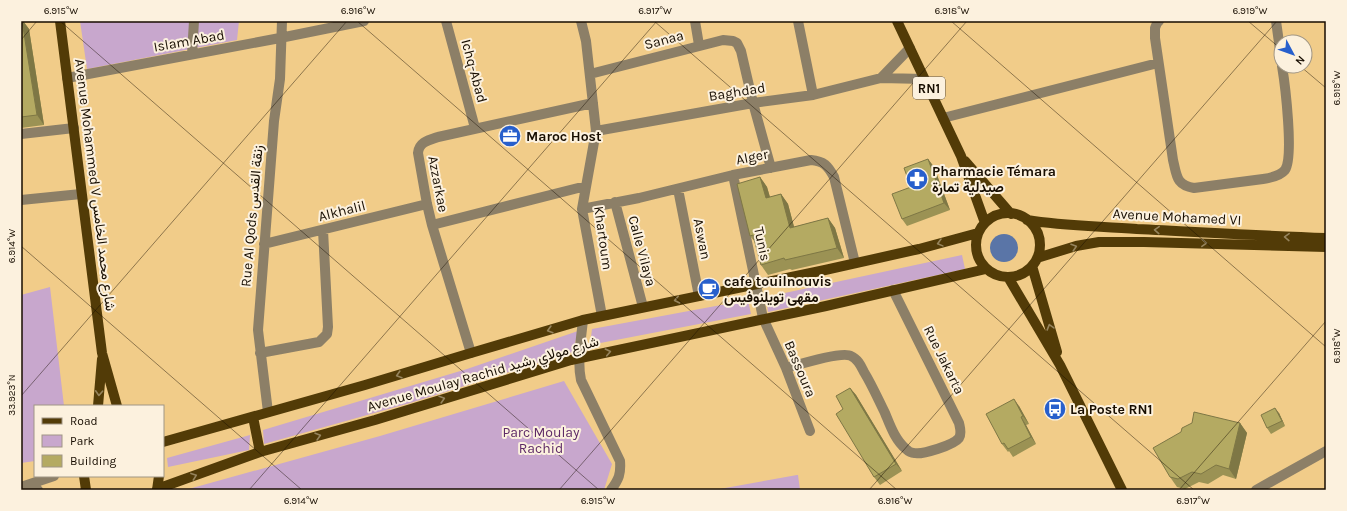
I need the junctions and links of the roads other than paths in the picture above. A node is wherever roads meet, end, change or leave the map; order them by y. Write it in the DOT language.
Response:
graph roads {
  1 [pos="60,21"];
  2 [pos="194,21"];
  3 [pos="282,21"];
  4 [pos="364,21"];
  5 [pos="446,21"];
  6 [pos="581,21"];
  7 [pos="695,21"];
  8 [pos="798,21"];
  9 [pos="896,21"];
  10 [pos="1159,21"];
  11 [pos="1276,21"];
  12 [pos="1278,34"];
  13 [pos="280,38"];
  14 [pos="699,45"];
  15 [pos="910,48"];
  16 [pos="192,54"];
  17 [pos="1158,63"];
  18 [pos="590,74"];
  19 [pos="1283,74"];
  20 [pos="67,78"];
  21 [pos="881,78"];
  22 [pos="924,79"];
  23 [pos="813,95"];
  24 [pos="593,103"];
  25 [pos="753,103"];
  26 [pos="943,118"];
  27 [pos="74,128"];
  28 [pos="475,128"];
  29 [pos="596,131"];
  30 [pos="21,134"];
  31 [pos="961,156"];
  32 [pos="771,168"];
  33 [pos="733,175"];
  34 [pos="586,186"];
  35 [pos="678,188"];
  36 [pos="81,194"];
  37 [pos="21,200"];
  38 [pos="614,202"];
  39 [pos="427,204"];
  40 [pos="582,209"];
  41 [pos="1011,214"];
  42 [pos="1027,220"];
  43 [pos="986,223"];
  44 [pos="432,225"];
  45 [pos="323,230"];
  46 [pos="978,233"];
  47 [pos="1326,238"];
  48 [pos="264,244"];
  49 [pos="1326,247"];
  50 [pos="1035,262"];
  51 [pos="854,263"];
  52 [pos="986,269"];
  53 [pos="1008,277"];
  54 [pos="756,283"];
  55 [pos="893,290"];
  56 [pos="699,296"];
  57 [pos="643,308"];
  58 [pos="602,316"];
  59 [pos="763,318"];
  60 [pos="583,320"];
  61 [pos="102,353"];
  62 [pos="260,353"];
  63 [pos="471,353"];
  64 [pos="579,358"];
  65 [pos="1060,365"];
  66 [pos="786,368"];
  67 [pos="98,405"];
  68 [pos="117,405"];
  69 [pos="268,412"];
  70 [pos="253,417"];
  71 [pos="810,431"];
  72 [pos="164,442"];
  73 [pos="1326,451"];
  74 [pos="260,452"];
  75 [pos="51,477"];
  76 [pos="84,477"];
  77 [pos="159,477"];
  78 [pos="22,487"];
  79 [pos="38,490"];
  80 [pos="86,490"];
  81 [pos="157,490"];
  82 [pos="611,490"];
  83 [pos="1122,490"];
  84 [pos="1256,490"];
  1 -- 20 [label="main road, Avenue Mohammed V شارع محمد الخامس"];
  2 -- 16 [label="street"];
  3 -- 13 [label="street, Rue Al Qods زنقة القدس"];
  4 -- 13 [label="street, Islam Abad"];
  5 -- 28 [label="street, Ichq-Abad"];
  6 -- 18 [label="street, Khartoum"];
  7 -- 14 [label="street"];
  8 -- 23 [label="street"];
  9 -- 15 [label="main road, RN1"];
  10 -- 17 [label="street"];
  11 -- 12 [label="street"];
  13 -- 16 [label="street, Islam Abad"];
  13 -- 48 [label="street, Rue Al Qods زنقة القدس"];
  14 -- 18 [label="street, Sanaa"];
  14 -- 25 [label="street, Sanaa"];
  15 -- 21 [label="street"];
  15 -- 22 [label="main road, RN1"];
  16 -- 20 [label="street, Islam Abad"];
  17 -- 19 [label="street"];
  17 -- 26 [label="street"];
  18 -- 24 [label="street, Khartoum"];
  20 -- 27 [label="main road, Avenue Mohammed V شارع محمد الخامس"];
  21 -- 22 [label="street, Baghdad"];
  21 -- 23 [label="street, Baghdad"];
  22 -- 26 [label="main road, RN1"];
  23 -- 25 [label="street, Baghdad"];
  24 -- 28 [label="street, Azzarkae"];
  24 -- 29 [label="street, Khartoum"];
  25 -- 29 [label="street, Baghdad"];
  25 -- 32 [label="street, Sanaa"];
  26 -- 31 [label="main road, RN1"];
  27 -- 30 [label="street"];
  27 -- 36 [label="main road, Avenue Mohammed V شارع محمد الخامس"];
  28 -- 39 [label="street, Azzarkae"];
  29 -- 34 [label="street, Khartoum"];
  31 -- 41 [label="main road, RN1"];
  31 -- 43 [label="main road, RN1"];
  32 -- 33 [label="street, Alger"];
  32 -- 51 [label="street, Alger"];
  33 -- 35 [label="street, Alger"];
  33 -- 54 [label="street, Tunis"];
  34 -- 40 [label="street, Khartoum"];
  34 -- 44 [label="street"];
  35 -- 38 [label="street, Alger"];
  35 -- 56 [label="street, Aswan"];
  36 -- 37 [label="street"];
  36 -- 61 [label="main road, Avenue Mohammed V شارع محمد الخامس"];
  38 -- 40 [label="street, Alger"];
  38 -- 57 [label="street, Calle Vilaya"];
  39 -- 44 [label="street, Azzarkae"];
  39 -- 45 [label="street, Alkhalil"];
  40 -- 58 [label="street, Khartoum"];
  41 -- 42 [label="main road, RN1"];
  41 -- 43 [label="main road"];
  47 -- 42 [label="main road, Avenue Mohamed VI, one-way"];
  42 -- 50 [label="main road"];
  43 -- 46 [label="main road"];
  44 -- 63 [label="street, Azzarkae"];
  45 -- 48 [label="street, Alkhalil"];
  45 -- 62 [label="street"];
  46 -- 51 [label="main road, Avenue Moulay Rachid شارع مولاي رشيد, one-way"];
  46 -- 52 [label="main road"];
  48 -- 62 [label="street, Rue Al Qods زنقة القدس"];
  50 -- 49 [label="main road, Avenue Mohamed VI, one-way"];
  50 -- 53 [label="main road"];
  65 -- 50 [label="main road, one-way"];
  51 -- 54 [label="main road, Avenue Moulay Rachid شارع مولاي رشيد"];
  52 -- 53 [label="main road"];
  52 -- 55 [label="main road, Avenue Moulay Rachid شارع مولاي رشيد"];
  53 -- 65 [label="main road"];
  54 -- 56 [label="main road, Avenue Moulay Rachid شارع مولاي رشيد"];
  54 -- 59 [label="street, Tunis"];
  55 -- 59 [label="main road, Avenue Moulay Rachid شارع مولاي رشيد"];
  55 -- 66 [label="street, Rue Jakarta"];
  56 -- 57 [label="main road, Avenue Moulay Rachid شارع مولاي رشيد, one-way"];
  57 -- 58 [label="main road, Avenue Moulay Rachid شارع مولاي رشيد"];
  58 -- 60 [label="main road, Avenue Moulay Rachid شارع مولاي رشيد"];
  64 -- 59 [label="main road, Avenue Moulay Rachid شارع مولاي رشيد, one-way"];
  59 -- 66 [label="street, Bassoura"];
  60 -- 63 [label="main road, Avenue Moulay Rachid شارع مولاي رشيد, one-way"];
  60 -- 64 [label="street"];
  61 -- 67 [label="main road, one-way"];
  61 -- 68 [label="main road"];
  62 -- 69 [label="street, Rue Al Qods زنقة القدس"];
  63 -- 69 [label="main road, Avenue Moulay Rachid شارع مولاي رشيد, one-way"];
  74 -- 64 [label="main road, Avenue Moulay Rachid شارع مولاي رشيد, one-way"];
  64 -- 82 [label="street"];
  65 -- 83 [label="main road"];
  66 -- 71 [label="street, Bassoura"];
  69 -- 70 [label="main road, Avenue Moulay Rachid شارع مولاي رشيد"];
  70 -- 72 [label="main road, Avenue Moulay Rachid شارع مولاي رشيد"];
  70 -- 74 [label="main road"];
  73 -- 84 [label="street"];
  81 -- 74 [label="main road, Avenue Moulay Rachid شارع مولاي رشيد, one-way"];
  75 -- 78 [label="street"];
  76 -- 80 [label="main road"];
  77 -- 81 [label="main road"];
  78 -- 79 [label="street"];
}
